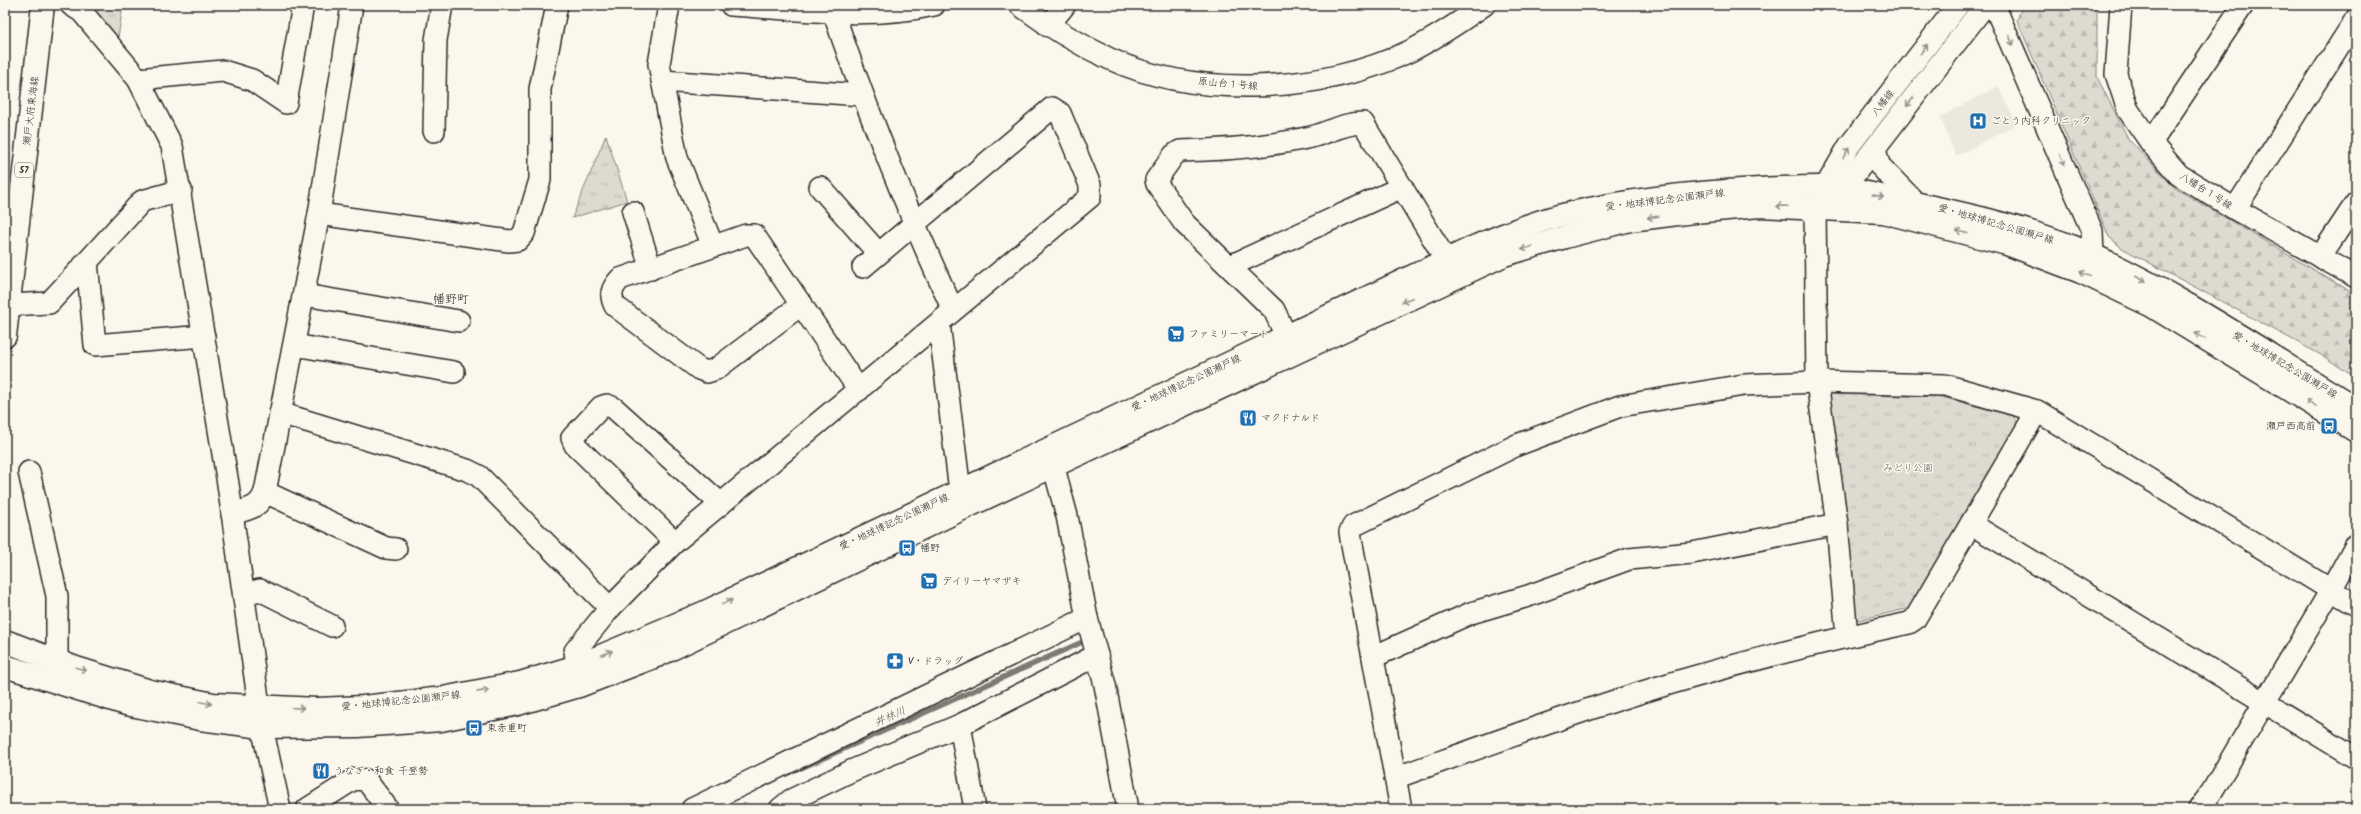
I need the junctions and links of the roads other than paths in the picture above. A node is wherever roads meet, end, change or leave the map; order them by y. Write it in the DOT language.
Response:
graph roads {
  1 [pos="43,5"];
  2 [pos="70,5"];
  3 [pos="303,5"];
  4 [pos="352,5"];
  5 [pos="442,5"];
  6 [pos="557,5"];
  7 [pos="670,5"];
  8 [pos="731,5"];
  9 [pos="1020,5"];
  10 [pos="1065,5"];
  11 [pos="1484,5"];
  12 [pos="1958,5"];
  13 [pos="1985,5"];
  14 [pos="1994,5"];
  15 [pos="2121,5"];
  16 [pos="2243,5"];
  17 [pos="934,6"];
  18 [pos="832,8"];
  19 [pos="2356,19"];
  20 [pos="1048,26"];
  21 [pos="138,79"];
  22 [pos="662,81"];
  23 [pos="862,96"];
  24 [pos="434,131"];
  25 [pos="2151,143"];
  26 [pos="1875,148"];
  27 [pos="820,187"];
  28 [pos="1402,187"];
  29 [pos="1835,187"];
  30 [pos="180,190"];
  31 [pos="1915,202"];
  32 [pos="2356,203"];
  33 [pos="1824,208"];
  34 [pos="2234,209"];
  35 [pos="633,212"];
  36 [pos="319,214"];
  37 [pos="913,223"];
  38 [pos="713,246"];
  39 [pos="2094,256"];
  40 [pos="2320,257"];
  41 [pos="87,262"];
  42 [pos="1230,266"];
  43 [pos="651,269"];
  44 [pos="1450,269"];
  45 [pos="2356,277"];
  46 [pos="304,295"];
  47 [pos="802,304"];
  48 [pos="9,305"];
  49 [pos="946,317"];
  50 [pos="459,321"];
  51 [pos="5,336"];
  52 [pos="204,336"];
  53 [pos="1286,336"];
  54 [pos="294,345"];
  55 [pos="454,372"];
  56 [pos="1817,382"];
  57 [pos="859,390"];
  58 [pos="2356,408"];
  59 [pos="2037,411"];
  60 [pos="280,413"];
  61 [pos="2356,430"];
  62 [pos="1049,459"];
  63 [pos="28,472"];
  64 [pos="265,492"];
  65 [pos="962,500"];
  66 [pos="721,504"];
  67 [pos="232,514"];
  68 [pos="1837,524"];
  69 [pos="1971,524"];
  70 [pos="675,542"];
  71 [pos="2356,544"];
  72 [pos="396,549"];
  73 [pos="2331,590"];
  74 [pos="244,594"];
  75 [pos="2356,605"];
  76 [pos="610,608"];
  77 [pos="1087,618"];
  78 [pos="332,626"];
  79 [pos="1847,636"];
  80 [pos="5,641"];
  81 [pos="1097,655"];
  82 [pos="1372,657"];
  83 [pos="58,662"];
  84 [pos="5,666"];
  85 [pos="578,676"];
  86 [pos="2264,702"];
  87 [pos="261,717"];
  88 [pos="960,725"];
  89 [pos="2356,758"];
  90 [pos="1395,778"];
  91 [pos="280,809"];
  92 [pos="308,809"];
  93 [pos="388,809"];
  94 [pos="692,809"];
  95 [pos="780,809"];
  96 [pos="975,809"];
  97 [pos="1128,809"];
  98 [pos="1401,809"];
  99 [pos="2199,809"];
  1 -- 48 [label="main road, 瀬戸大府東海線 / 57"];
  2 -- 21 [label="street"];
  3 -- 21 [label="street"];
  4 -- 36 [label="street"];
  5 -- 24 [label="street"];
  6 -- 36 [label="street"];
  7 -- 22 [label="street"];
  8 -- 18 [label="street"];
  9 -- 20 [label="street, 原山台１号線"];
  10 -- 20 [label="street"];
  11 -- 20 [label="street, 原山台１号線"];
  29 -- 12 [label="street, 八幡線, one-way"];
  13 -- 26 [label="street, 八幡線, one-way"];
  14 -- 39 [label="street, one-way"];
  15 -- 25 [label="street, 八幡台１号線"];
  16 -- 25 [label="street"];
  17 -- 18 [label="street"];
  18 -- 23 [label="street"];
  19 -- 34 [label="street"];
  21 -- 30 [label="street"];
  22 -- 23 [label="street"];
  22 -- 38 [label="street"];
  23 -- 37 [label="street"];
  25 -- 34 [label="street, 八幡台１号線"];
  26 -- 29 [label="street, 八幡線"];
  26 -- 31 [label="street"];
  27 -- 37 [label="street"];
  28 -- 42 [label="street"];
  28 -- 42 [label="street"];
  28 -- 44 [label="street"];
  29 -- 31 [label="main road, 愛・地球博記念公園瀬戸線, one-way"];
  29 -- 33 [label="street"];
  29 -- 44 [label="main road, 愛・地球博記念公園瀬戸線"];
  30 -- 41 [label="street"];
  30 -- 52 [label="street"];
  31 -- 39 [label="main road, 愛・地球博記念公園瀬戸線"];
  32 -- 40 [label="street"];
  33 -- 44 [label="main road, 愛・地球博記念公園瀬戸線, one-way"];
  33 -- 56 [label="street"];
  61 -- 33 [label="main road, 愛・地球博記念公園瀬戸線, one-way"];
  34 -- 40 [label="street, 八幡台１号線"];
  35 -- 43 [label="street"];
  36 -- 46 [label="street"];
  37 -- 49 [label="street"];
  37 -- 49 [label="street"];
  38 -- 43 [label="street"];
  38 -- 47 [label="street"];
  39 -- 58 [label="main road, 愛・地球博記念公園瀬戸線, one-way"];
  40 -- 45 [label="street, 八幡台１号線"];
  41 -- 48 [label="street"];
  41 -- 52 [label="street"];
  42 -- 53 [label="street"];
  43 -- 47 [label="street"];
  44 -- 53 [label="main road, 愛・地球博記念公園瀬戸線"];
  44 -- 62 [label="main road, 愛・地球博記念公園瀬戸線, one-way"];
  46 -- 50 [label="street"];
  46 -- 54 [label="street"];
  47 -- 57 [label="street"];
  48 -- 51 [label="main road, 瀬戸大府東海線 / 57"];
  49 -- 57 [label="street"];
  49 -- 65 [label="street"];
  52 -- 67 [label="street"];
  53 -- 62 [label="main road, 愛・地球博記念公園瀬戸線"];
  54 -- 55 [label="street"];
  54 -- 60 [label="street"];
  56 -- 59 [label="street"];
  56 -- 68 [label="street"];
  56 -- 82 [label="street"];
  57 -- 66 [label="street"];
  59 -- 69 [label="street"];
  59 -- 73 [label="street"];
  60 -- 64 [label="street"];
  60 -- 76 [label="street"];
  62 -- 65 [label="main road, 愛・地球博記念公園瀬戸線"];
  62 -- 77 [label="street"];
  63 -- 83 [label="street"];
  64 -- 67 [label="street"];
  64 -- 72 [label="street"];
  65 -- 85 [label="main road, 愛・地球博記念公園瀬戸線"];
  66 -- 70 [label="street"];
  66 -- 70 [label="street"];
  67 -- 74 [label="street"];
  68 -- 79 [label="street"];
  68 -- 82 [label="street"];
  69 -- 79 [label="street"];
  69 -- 86 [label="street"];
  70 -- 76 [label="street"];
  71 -- 73 [label="street"];
  73 -- 75 [label="street"];
  73 -- 86 [label="street"];
  74 -- 78 [label="street"];
  74 -- 87 [label="street"];
  76 -- 85 [label="street"];
  77 -- 81 [label="street"];
  77 -- 94 [label="street"];
  79 -- 90 [label="street"];
  80 -- 83 [label="main road, 愛・地球博記念公園瀬戸線"];
  81 -- 88 [label="street"];
  81 -- 97 [label="street"];
  82 -- 90 [label="street"];
  83 -- 87 [label="main road, 愛・地球博記念公園瀬戸線, one-way"];
  84 -- 87 [label="main road, 愛・地球博記念公園瀬戸線"];
  85 -- 87 [label="main road, 愛・地球博記念公園瀬戸線"];
  86 -- 89 [label="street"];
  86 -- 99 [label="street"];
  87 -- 91 [label="street"];
  88 -- 95 [label="street"];
  88 -- 96 [label="street"];
  90 -- 98 [label="street"];
  92 -- 93 [label="street"];
}
